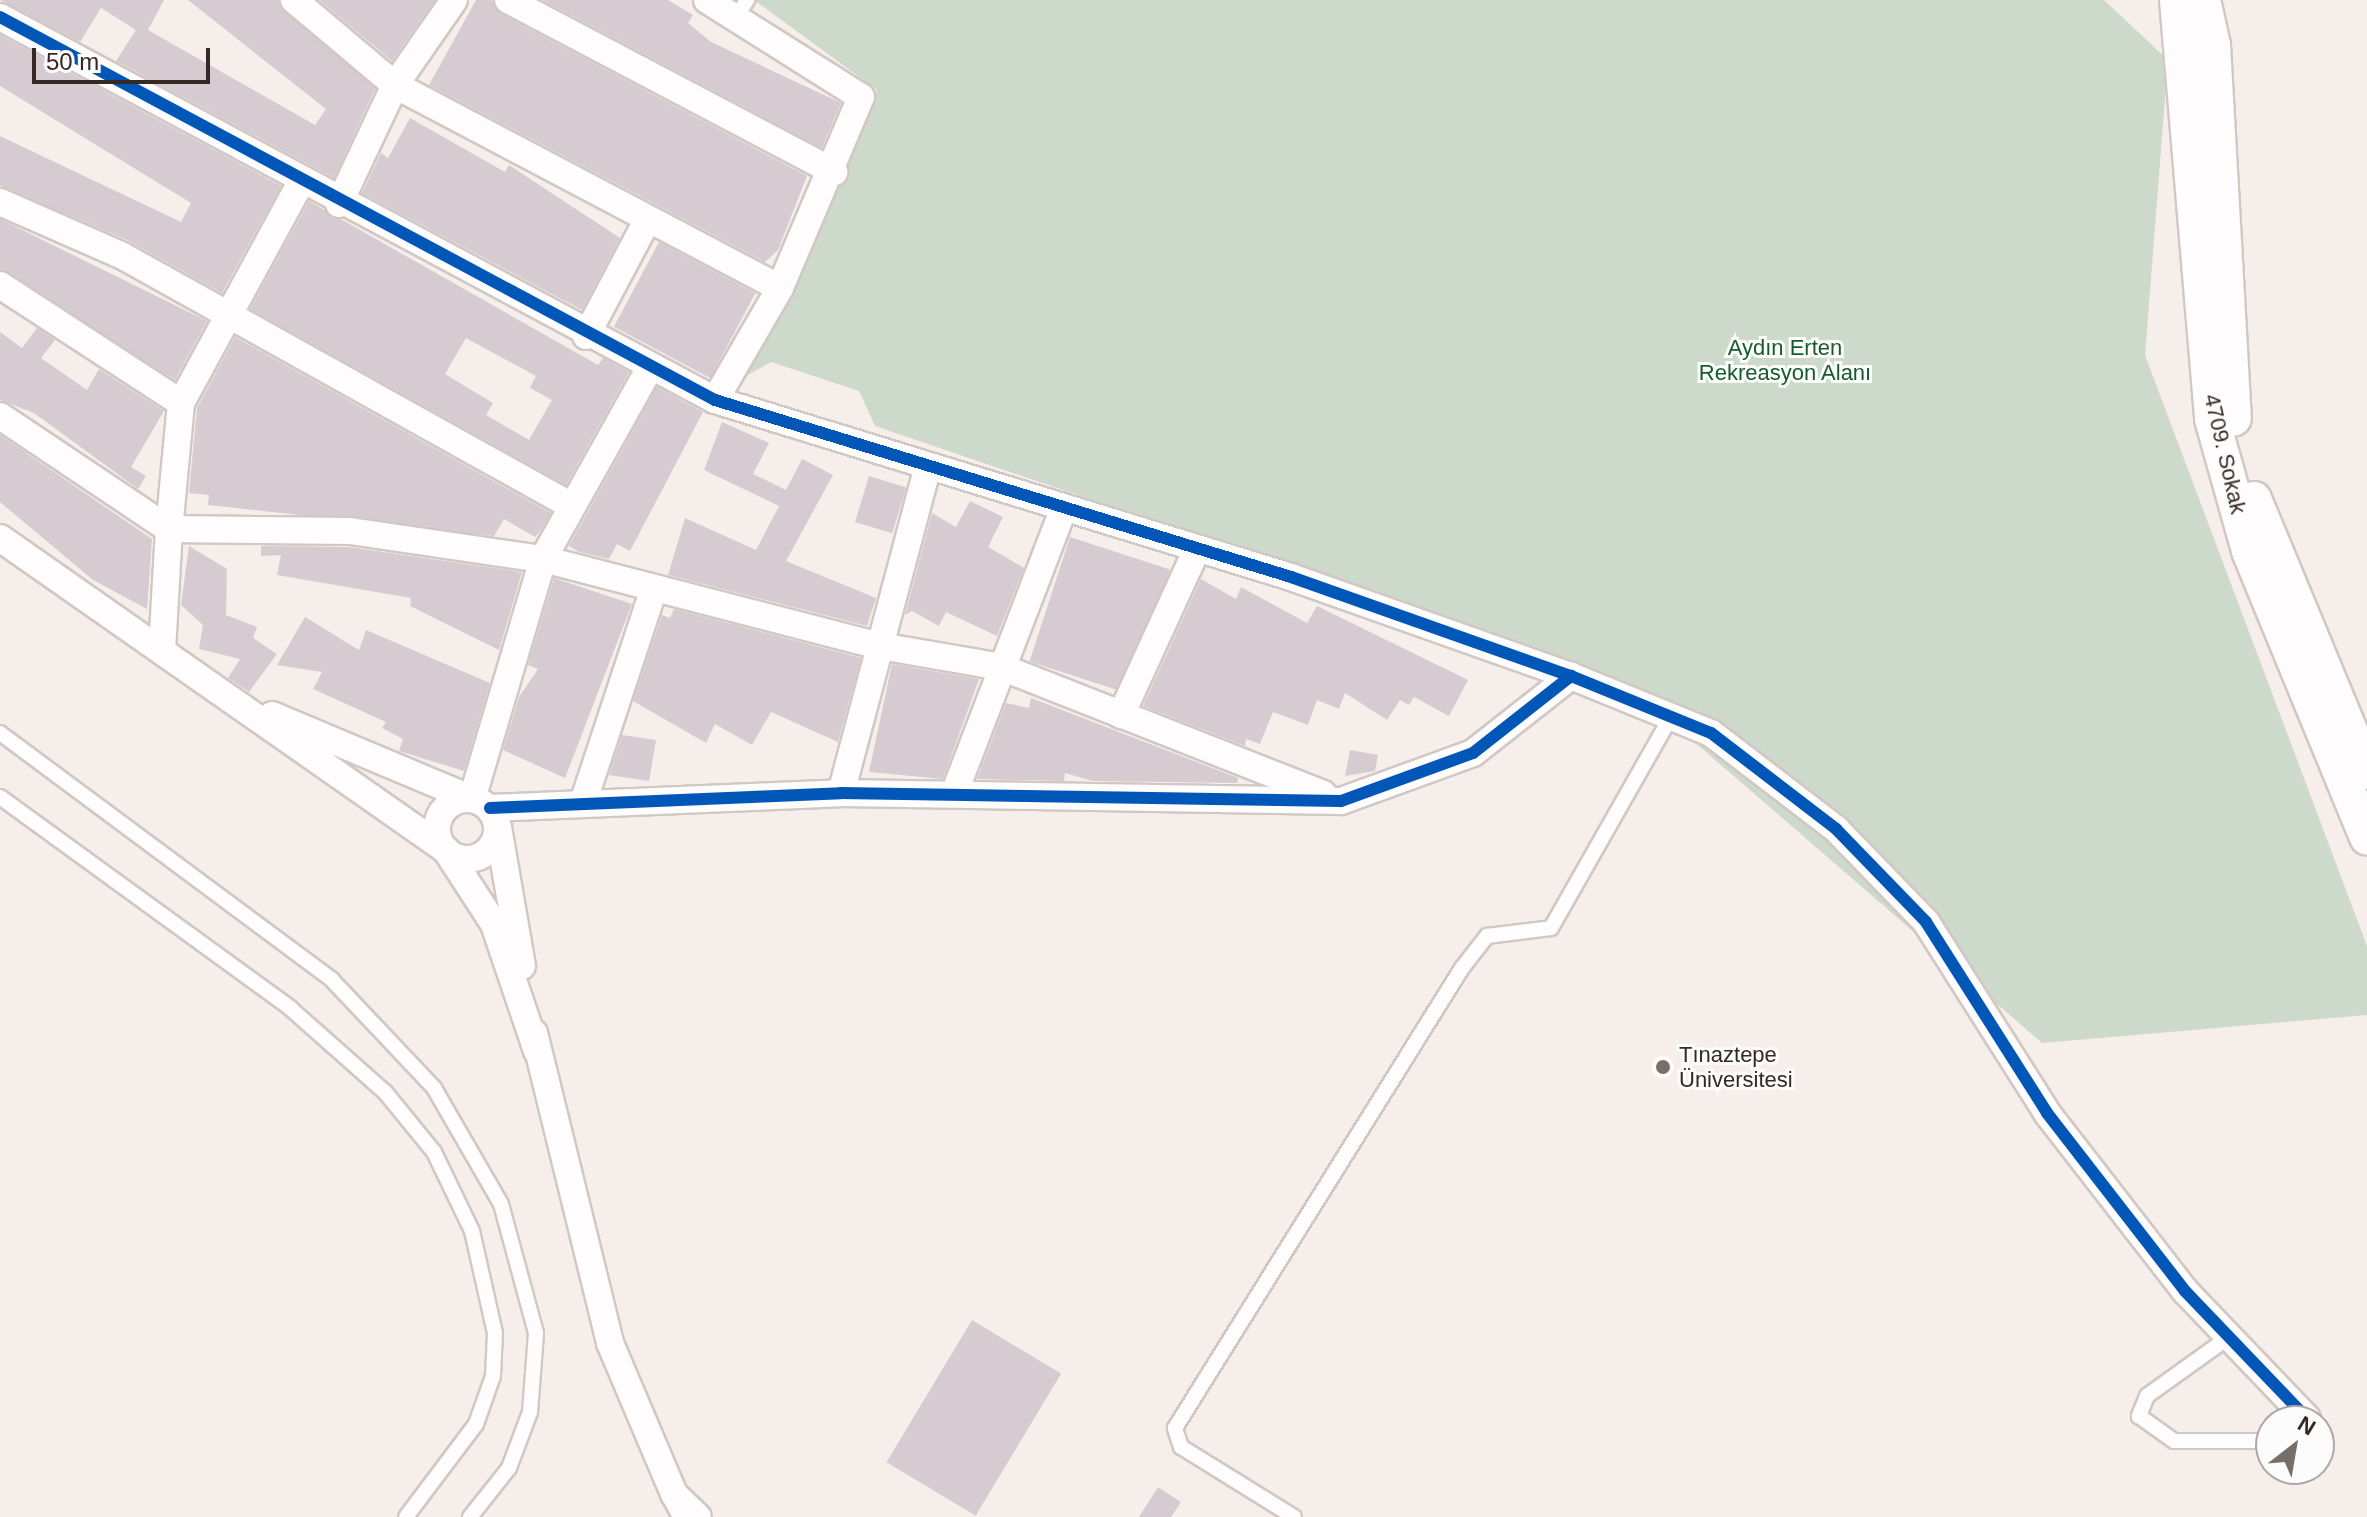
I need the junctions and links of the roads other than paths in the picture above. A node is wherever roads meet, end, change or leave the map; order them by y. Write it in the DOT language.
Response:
graph roads {
  1 [pos="294,0"];
  2 [pos="454,0"];
  3 [pos="508,0"];
  4 [pos="707,0"];
  5 [pos="2177,0"];
  6 [pos="2203,0"];
  7 [pos="741,9"];
  8 [pos="0,17"];
  9 [pos="395,85"];
  10 [pos="834,172"];
  11 [pos="300,184"];
  12 [pos="0,202"];
  13 [pos="339,204"];
  14 [pos="647,221"];
  15 [pos="0,285"];
  16 [pos="780,288"];
  17 [pos="231,319"];
  18 [pos="586,336"];
  19 [pos="649,369"];
  20 [pos="715,400"];
  21 [pos="181,403"];
  22 [pos="0,416"];
  23 [pos="927,470"];
  24 [pos="570,505"];
  25 [pos="1064,508"];
  26 [pos="169,529"];
  27 [pos="0,538"];
  28 [pos="1197,549"];
  29 [pos="543,559"];
  30 [pos="654,588"];
  31 [pos="880,646"];
  32 [pos="162,650"];
  33 [pos="1001,667"];
  34 [pos="1571,676"];
  35 [pos="212,690"];
  36 [pos="1121,715"];
  37 [pos="1671,717"];
  38 [pos="0,733"];
  39 [pos="2367,772"];
  40 [pos="841,793"];
  41 [pos="954,794"];
  42 [pos="0,797"];
  43 [pos="1341,801"];
  44 [pos="583,803"];
  45 [pos="487,811"];
  46 [pos="2367,838"];
  47 [pos="446,850"];
  48 [pos="537,1051"];
  49 [pos="2229,1337"];
  50 [pos="2292,1405"];
  51 [pos="2255,1441"];
  52 [pos="681,1506"];
  53 [pos="406,1517"];
  54 [pos="470,1517"];
  55 [pos="698,1517"];
  56 [pos="1294,1517"];
  1 -- 9 [label="street"];
  2 -- 9 [label="street"];
  3 -- 10 [label="street"];
  4 -- 7 [label="street"];
  5 -- 46 [label="street, 4709. Sokak"];
  6 -- 39 [label="street, 4709. Sokak"];
  7 -- 10 [label="street"];
  8 -- 11 [label="street"];
  9 -- 13 [label="street"];
  9 -- 14 [label="street"];
  10 -- 16 [label="street"];
  11 -- 13 [label="street"];
  11 -- 17 [label="street"];
  12 -- 17 [label="street"];
  13 -- 18 [label="street"];
  14 -- 16 [label="street"];
  14 -- 18 [label="street"];
  15 -- 21 [label="street"];
  16 -- 20 [label="street"];
  17 -- 21 [label="street"];
  17 -- 24 [label="street"];
  18 -- 19 [label="street"];
  19 -- 20 [label="street"];
  19 -- 24 [label="street"];
  20 -- 23 [label="street"];
  21 -- 26 [label="street"];
  22 -- 26 [label="street"];
  23 -- 25 [label="street"];
  23 -- 31 [label="street"];
  24 -- 29 [label="street"];
  25 -- 28 [label="street"];
  25 -- 33 [label="street"];
  26 -- 29 [label="street"];
  26 -- 32 [label="street"];
  27 -- 32 [label="street"];
  28 -- 34 [label="street"];
  28 -- 36 [label="street"];
  29 -- 30 [label="street"];
  29 -- 45 [label="street"];
  30 -- 31 [label="street"];
  30 -- 44 [label="street"];
  31 -- 33 [label="street"];
  31 -- 40 [label="street"];
  32 -- 35 [label="street"];
  33 -- 36 [label="street"];
  33 -- 41 [label="street"];
  34 -- 37 [label="street"];
  34 -- 43 [label="street"];
  35 -- 45 [label="street"];
  35 -- 47 [label="street"];
  36 -- 43 [label="street"];
  37 -- 49 [label="street"];
  37 -- 56 [label="lane"];
  38 -- 54 [label="lane"];
  40 -- 41 [label="street"];
  40 -- 44 [label="street"];
  41 -- 43 [label="street"];
  42 -- 53 [label="lane"];
  44 -- 45 [label="street"];
  45 -- 47 [label="street"];
  45 -- 47 [label="street"];
  45 -- 48 [label="street"];
  47 -- 48 [label="street"];
  48 -- 52 [label="street"];
  49 -- 50 [label="street"];
  49 -- 51 [label="lane"];
  52 -- 55 [label="street"];
}
